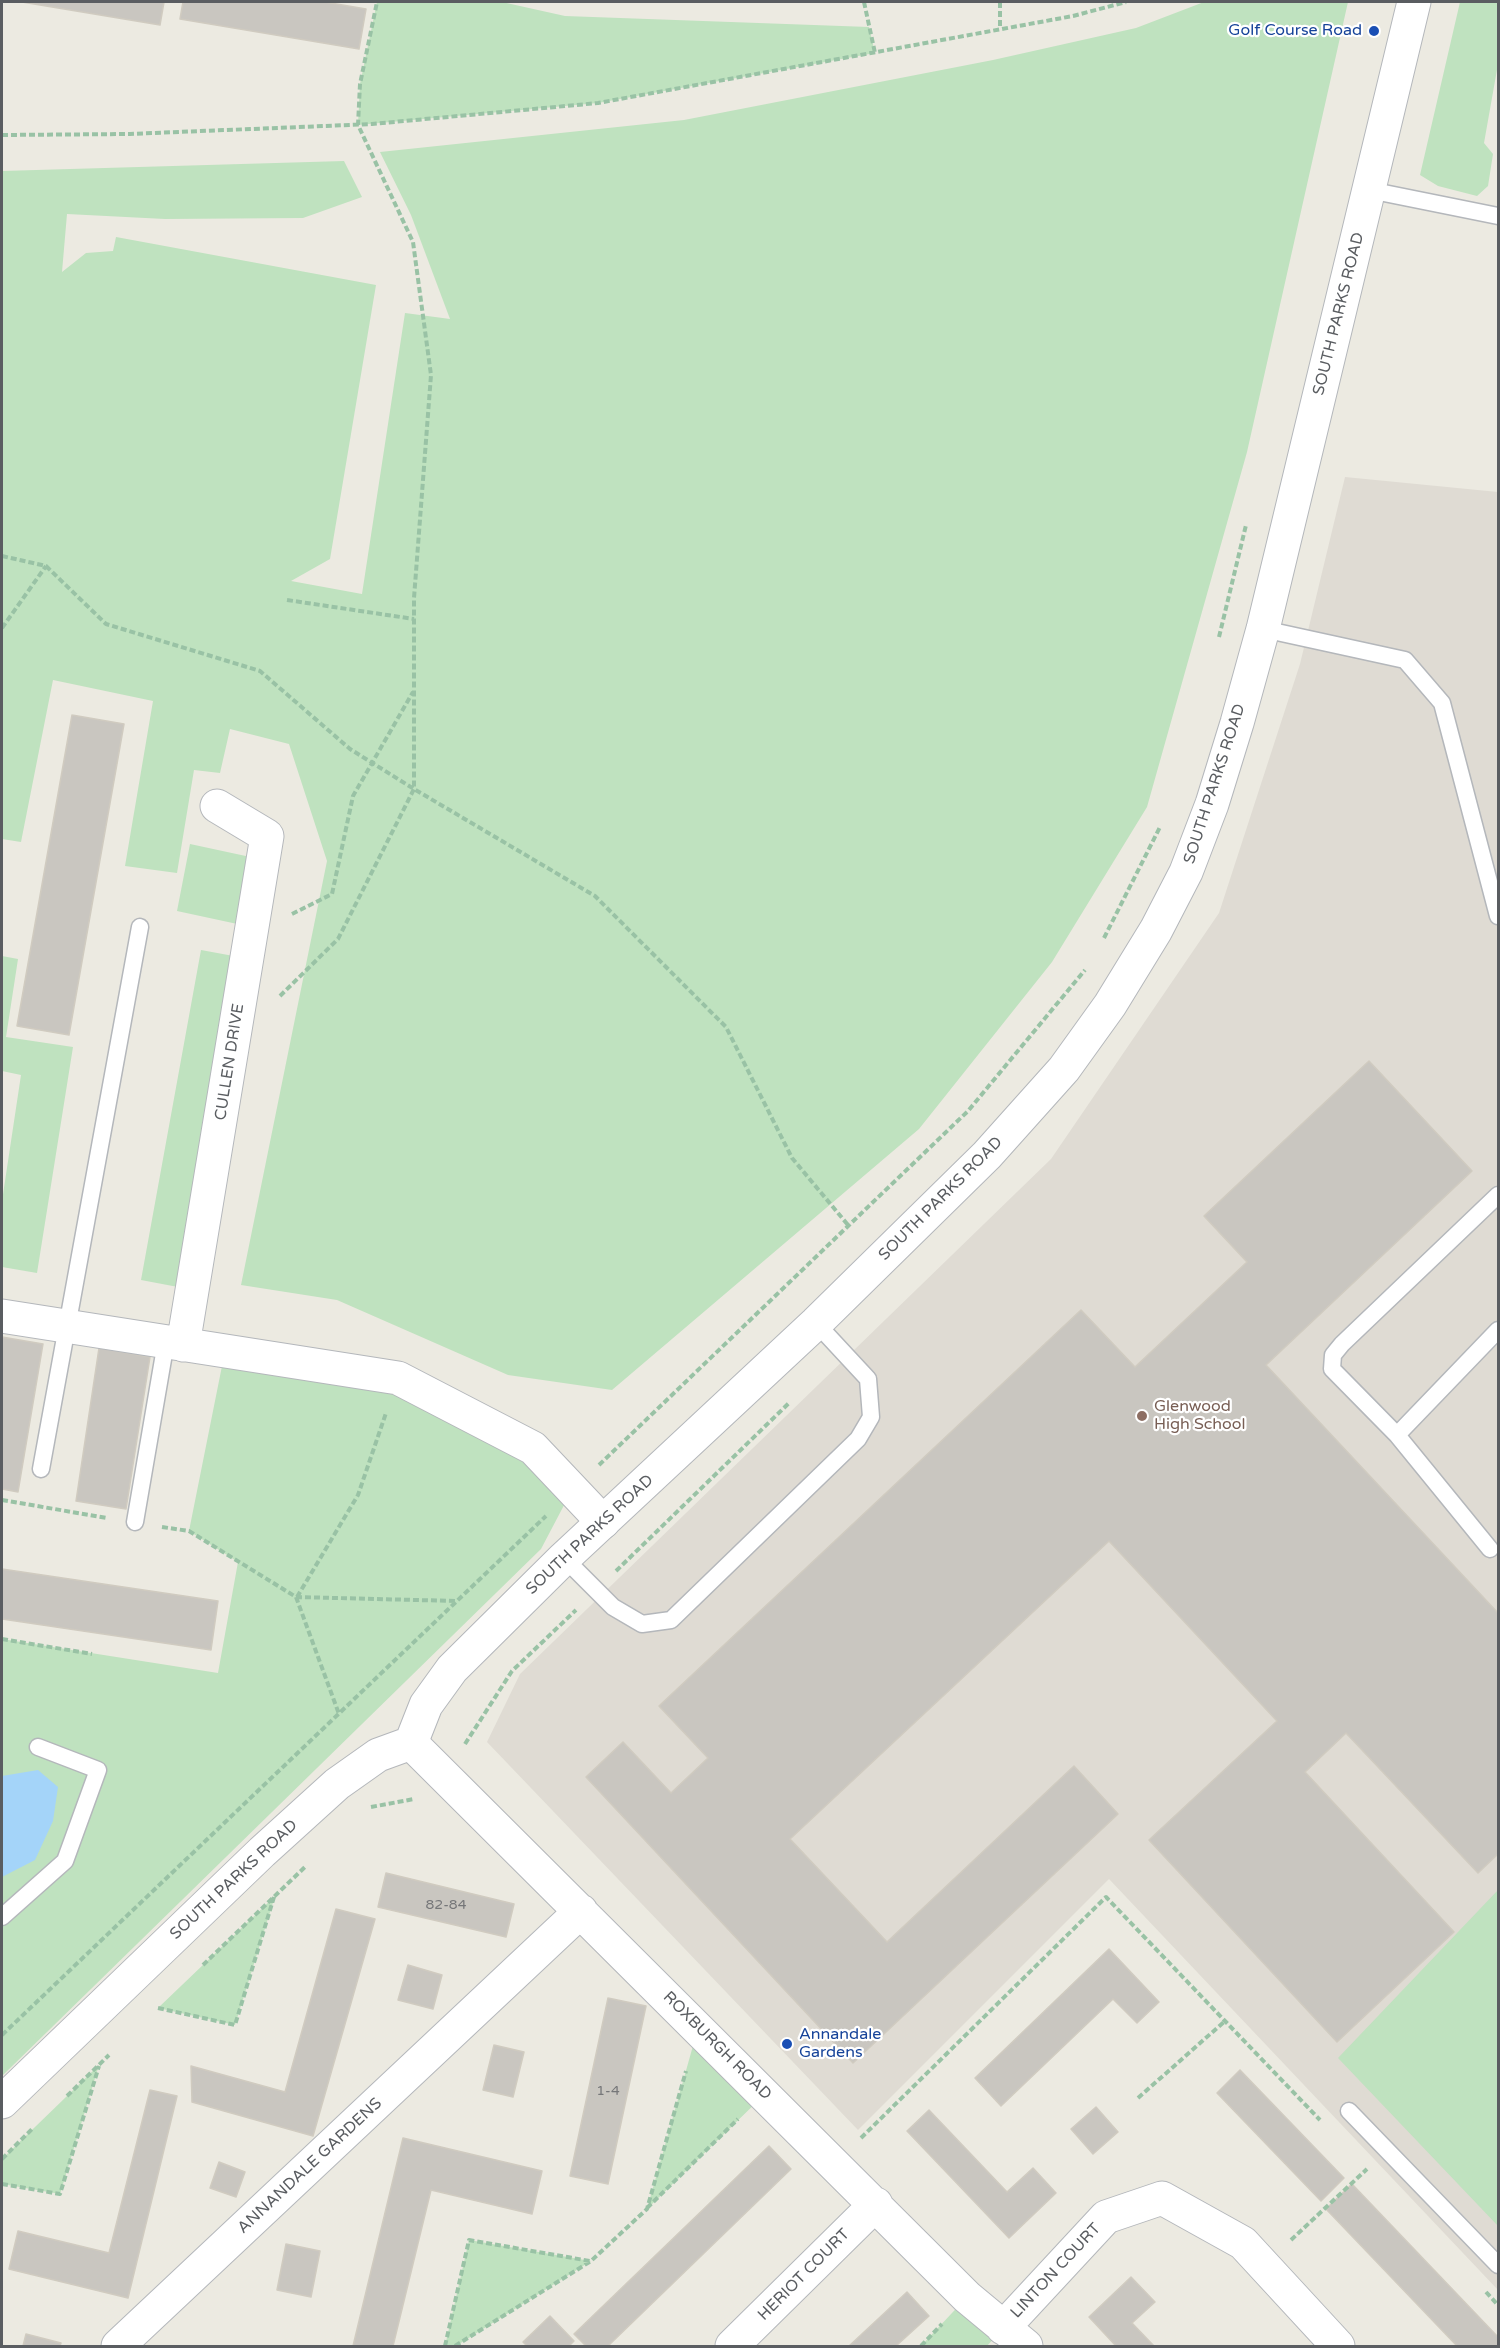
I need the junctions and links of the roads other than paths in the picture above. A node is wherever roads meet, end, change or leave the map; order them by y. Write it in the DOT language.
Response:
graph roads {
  1 [pos="1414,2"];
  2 [pos="1369,190"];
  3 [pos="1498,216"];
  4 [pos="1263,629"];
  5 [pos="218,806"];
  6 [pos="1498,916"];
  7 [pos="140,927"];
  8 [pos="1498,1195"];
  9 [pos="2,1316"];
  10 [pos="816,1323"];
  11 [pos="68,1327"];
  12 [pos="1498,1330"];
  13 [pos="175,1344"];
  14 [pos="1397,1435"];
  15 [pos="41,1469"];
  16 [pos="135,1522"];
  17 [pos="603,1522"];
  18 [pos="1490,1549"];
  19 [pos="564,1558"];
  20 [pos="411,1743"];
  21 [pos="38,1748"];
  22 [pos="580,1911"];
  23 [pos="2,1917"];
  24 [pos="2,2102"];
  25 [pos="1349,2111"];
  26 [pos="876,2204"];
  27 [pos="1498,2265"];
  28 [pos="1014,2337"];
  29 [pos="118,2346"];
  30 [pos="732,2346"];
  31 [pos="1338,2346"];
  1 -- 2 [label="street, SOUTH PARKS ROAD"];
  2 -- 3 [label="lane"];
  2 -- 4 [label="street, SOUTH PARKS ROAD"];
  4 -- 6 [label="lane"];
  4 -- 10 [label="street, SOUTH PARKS ROAD"];
  5 -- 13 [label="street, CULLEN DRIVE"];
  7 -- 11 [label="lane"];
  8 -- 14 [label="lane"];
  9 -- 11 [label="street"];
  10 -- 17 [label="street, SOUTH PARKS ROAD"];
  10 -- 19 [label="lane"];
  11 -- 13 [label="street"];
  11 -- 15 [label="lane"];
  12 -- 14 [label="lane"];
  13 -- 16 [label="lane"];
  13 -- 17 [label="street"];
  14 -- 18 [label="lane"];
  17 -- 19 [label="street, SOUTH PARKS ROAD"];
  19 -- 20 [label="street, SOUTH PARKS ROAD"];
  20 -- 22 [label="street, ROXBURGH ROAD"];
  20 -- 24 [label="street, SOUTH PARKS ROAD"];
  21 -- 23 [label="lane"];
  22 -- 26 [label="street, ROXBURGH ROAD"];
  22 -- 29 [label="street, ANNANDALE GARDENS"];
  25 -- 27 [label="lane"];
  26 -- 28 [label="street, ROXBURGH ROAD"];
  26 -- 30 [label="street, HERIOT COURT"];
  28 -- 31 [label="street, LINTON COURT"];
}
